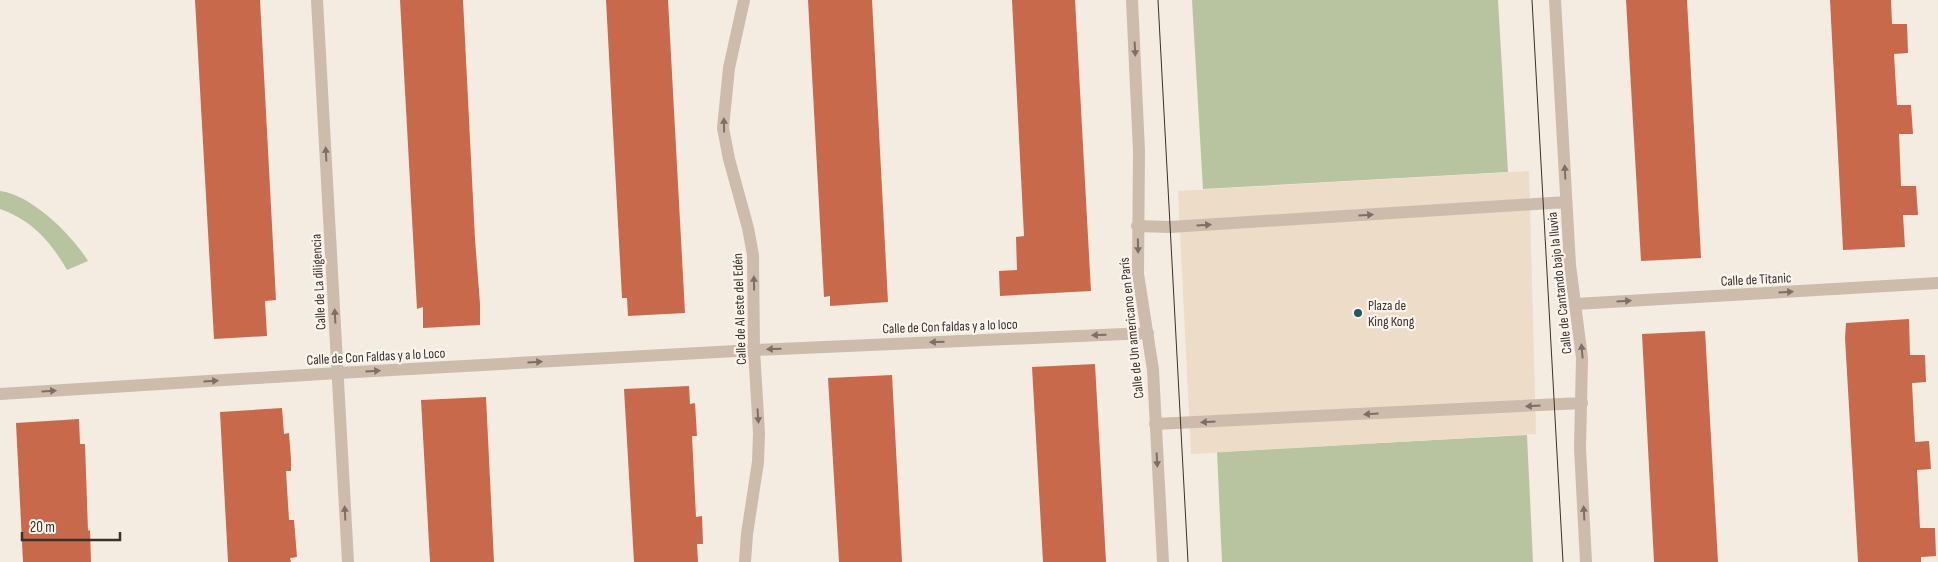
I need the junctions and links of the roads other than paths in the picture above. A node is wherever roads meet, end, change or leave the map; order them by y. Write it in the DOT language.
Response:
graph roads {
  1 [pos="318,0"];
  2 [pos="744,0"];
  3 [pos="1132,0"];
  4 [pos="1555,0"];
  5 [pos="1566,202"];
  6 [pos="1137,226"];
  7 [pos="1938,284"];
  8 [pos="1575,304"];
  9 [pos="1148,333"];
  10 [pos="754,350"];
  11 [pos="338,373"];
  12 [pos="0,394"];
  13 [pos="1582,403"];
  14 [pos="1155,424"];
  15 [pos="348,562"];
  16 [pos="745,562"];
  17 [pos="1163,562"];
  18 [pos="1586,562"];
  11 -- 1 [label="street, Calle de La diligencia, one-way"];
  10 -- 2 [label="street, Calle de Al este del Edén, one-way"];
  3 -- 6 [label="street, Calle de Un americano en París, one-way"];
  5 -- 4 [label="street, Calle de Cantando bajo la lluvia, one-way"];
  6 -- 5 [label="street, one-way"];
  5 -- 8 [label="street, Calle de Cantando bajo la lluvia"];
  6 -- 9 [label="street, Calle de Un americano en París, one-way"];
  8 -- 7 [label="street, Calle de Titanic, one-way"];
  13 -- 8 [label="street, Calle de Cantando bajo la lluvia, one-way"];
  9 -- 10 [label="street, Calle de Con faldas y a lo loco, one-way"];
  9 -- 14 [label="street, Calle de Un americano en París"];
  11 -- 10 [label="street, Calle de Con Faldas y a lo Loco, one-way"];
  10 -- 16 [label="street, Calle de Al este del Edén, one-way"];
  12 -- 11 [label="street, Calle de Con Faldas y a lo Loco, one-way"];
  15 -- 11 [label="street, Calle de La diligencia, one-way"];
  13 -- 14 [label="street, one-way"];
  18 -- 13 [label="street, Calle de Cantando bajo la lluvia, one-way"];
  14 -- 17 [label="street, Calle de Un americano en París, one-way"];
}
